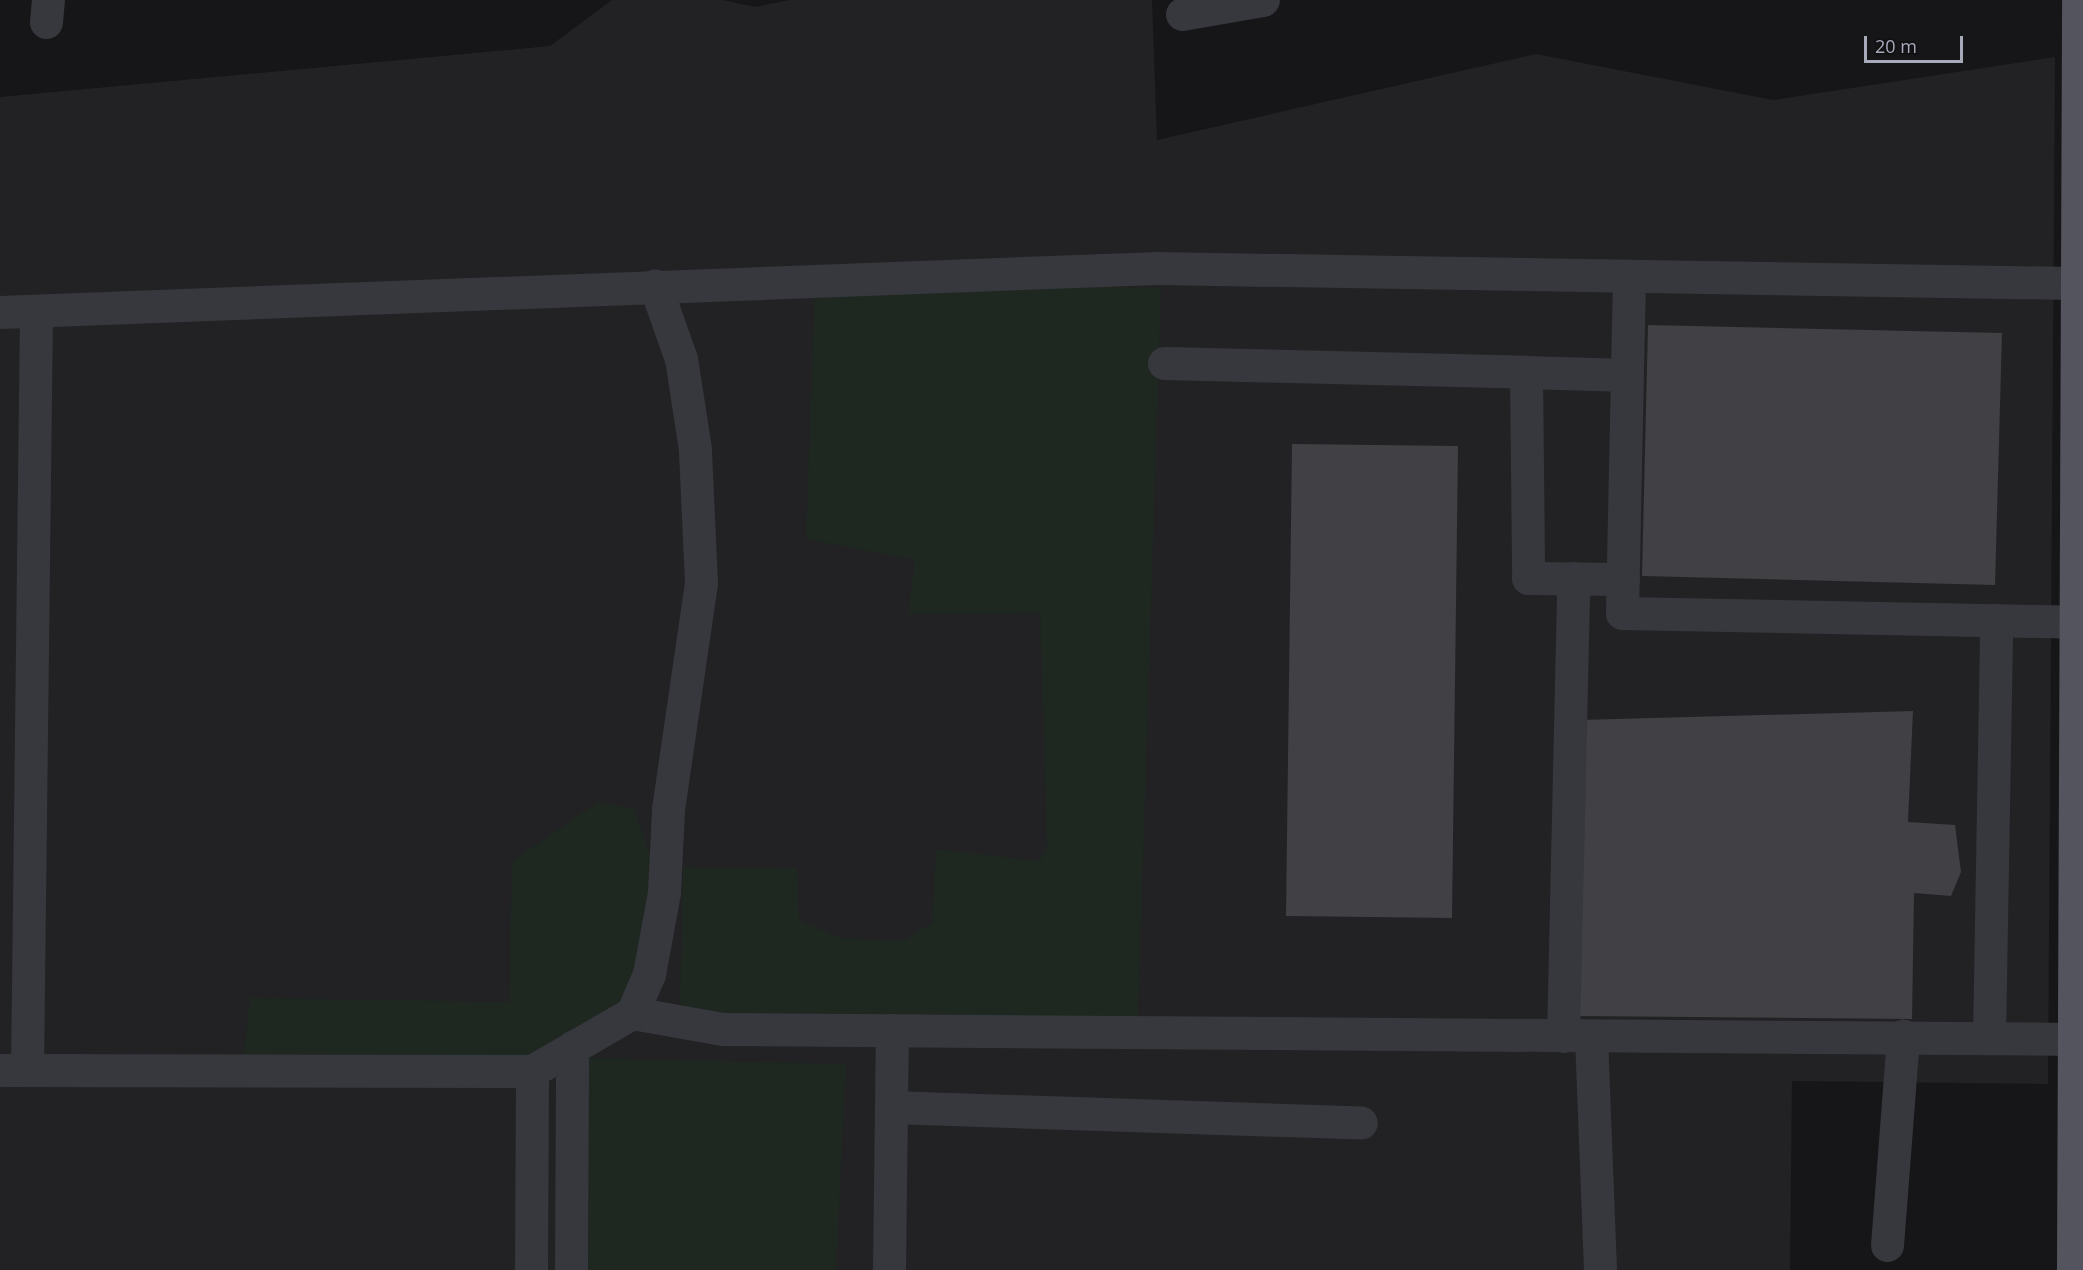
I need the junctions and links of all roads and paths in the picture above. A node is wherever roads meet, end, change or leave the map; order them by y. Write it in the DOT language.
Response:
graph roads {
  1 [pos="1263,0"];
  2 [pos="2078,0"];
  3 [pos="1182,14"];
  4 [pos="2080,50"];
  5 [pos="1629,277"];
  6 [pos="2076,283"];
  7 [pos="655,285"];
  8 [pos="36,311"];
  9 [pos="0,312"];
  10 [pos="1164,363"];
  11 [pos="1526,372"];
  12 [pos="1627,375"];
  13 [pos="1573,578"];
  14 [pos="1623,579"];
  15 [pos="1996,620"];
  16 [pos="2075,622"];
  17 [pos="632,1013"];
  18 [pos="892,1030"];
  19 [pos="1577,1036"];
  20 [pos="1903,1036"];
  21 [pos="1989,1037"];
  22 [pos="2073,1039"];
  23 [pos="572,1047"];
  24 [pos="13,1070"];
  25 [pos="532,1071"];
  26 [pos="891,1107"];
  27 [pos="1361,1123"];
  28 [pos="1887,1245"];
  29 [pos="531,1270"];
  30 [pos="571,1270"];
  31 [pos="889,1270"];
  32 [pos="1600,1270"];
  33 [pos="2073,1270"];
  1 -- 3 [label="street"];
  2 -- 4 [label="main road"];
  4 -- 6 [label="main road"];
  5 -- 6 [label="street"];
  5 -- 7 [label="street"];
  5 -- 12 [label="street"];
  6 -- 16 [label="main road"];
  7 -- 8 [label="street"];
  7 -- 17 [label="street"];
  8 -- 9 [label="street"];
  8 -- 24 [label="street"];
  10 -- 11 [label="street"];
  11 -- 12 [label="street"];
  11 -- 13 [label="street"];
  12 -- 14 [label="street"];
  13 -- 14 [label="street"];
  13 -- 19 [label="street"];
  14 -- 15 [label="street"];
  15 -- 16 [label="street"];
  15 -- 21 [label="street"];
  16 -- 22 [label="main road"];
  17 -- 18 [label="street"];
  17 -- 23 [label="street"];
  18 -- 19 [label="street"];
  18 -- 26 [label="street"];
  19 -- 20 [label="street"];
  19 -- 32 [label="street"];
  20 -- 21 [label="street"];
  20 -- 28 [label="street"];
  21 -- 22 [label="street"];
  22 -- 33 [label="main road"];
  23 -- 25 [label="street"];
  23 -- 30 [label="street"];
  24 -- 25 [label="street"];
  25 -- 29 [label="street"];
  26 -- 27 [label="street"];
  26 -- 31 [label="street"];
}
